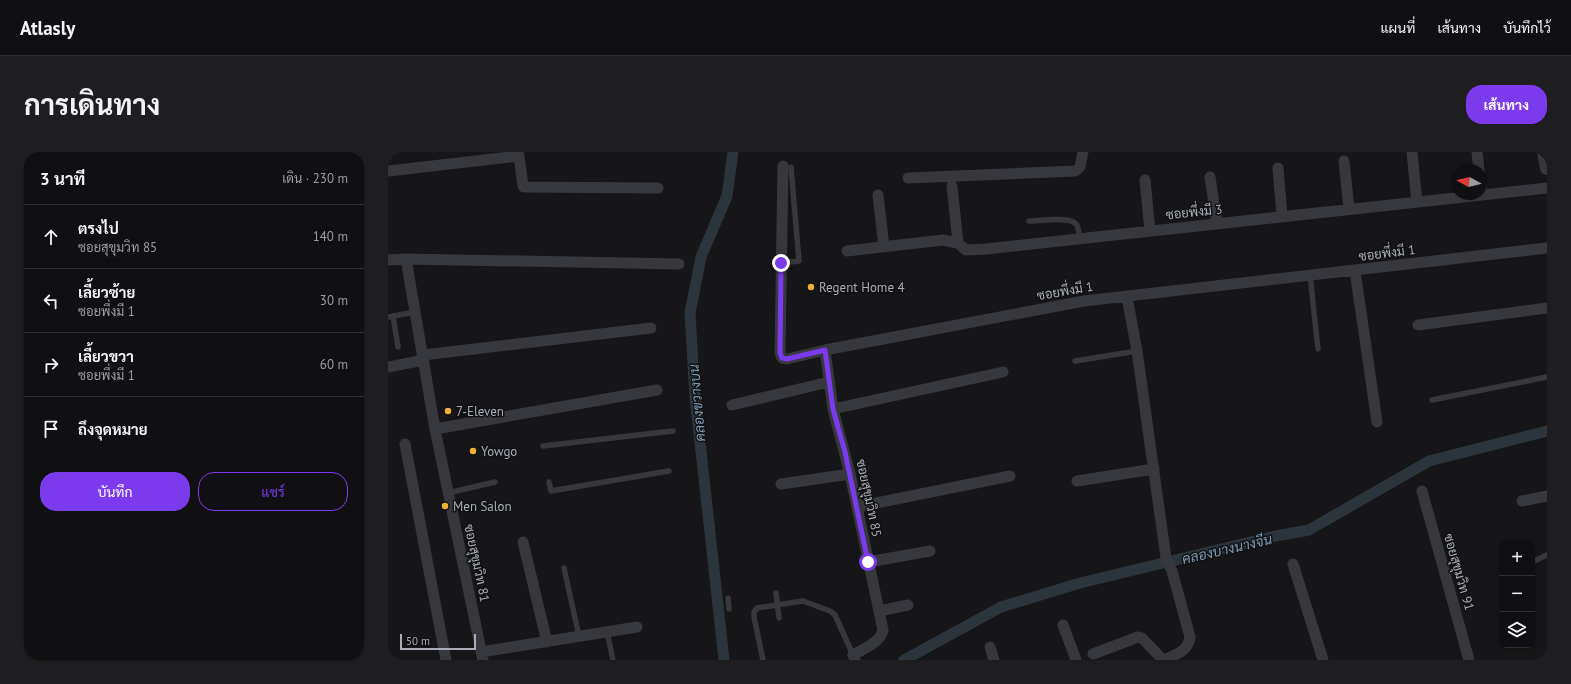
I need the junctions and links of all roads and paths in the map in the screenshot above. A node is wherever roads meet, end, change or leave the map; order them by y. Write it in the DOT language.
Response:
graph roads {
  1 [pos="1083,152"];
  2 [pos="1412,152"];
  3 [pos="1477,152"];
  4 [pos="519,154"];
  5 [pos="1344,161"];
  6 [pos="1478,164"];
  7 [pos="787,167"];
  8 [pos="1278,168"];
  9 [pos="388,171"];
  10 [pos="1210,177"];
  11 [pos="908,178"];
  12 [pos="1145,180"];
  13 [pos="952,186"];
  14 [pos="658,188"];
  15 [pos="1547,188"];
  16 [pos="1487,189"];
  17 [pos="878,195"];
  18 [pos="1451,195"];
  19 [pos="1417,202"];
  20 [pos="1349,209"];
  21 [pos="1282,216"];
  22 [pos="1029,221"];
  23 [pos="1217,224"];
  24 [pos="1150,231"];
  25 [pos="1080,239"];
  26 [pos="958,243"];
  27 [pos="884,247"];
  28 [pos="1547,248"];
  29 [pos="848,251"];
  30 [pos="406,259"];
  31 [pos="388,260"];
  32 [pos="781,263"];
  33 [pos="679,264"];
  34 [pos="1355,270"];
  35 [pos="1310,275"];
  36 [pos="1127,296"];
  37 [pos="1547,308"];
  38 [pos="415,312"];
  39 [pos="390,316"];
  40 [pos="1418,325"];
  41 [pos="651,328"];
  42 [pos="398,347"];
  43 [pos="1318,349"];
  44 [pos="825,350"];
  45 [pos="1137,351"];
  46 [pos="423,357"];
  47 [pos="1075,361"];
  48 [pos="388,368"];
  49 [pos="1003,372"];
  50 [pos="1547,377"];
  51 [pos="829,382"];
  52 [pos="657,390"];
  53 [pos="1432,400"];
  54 [pos="732,405"];
  55 [pos="833,409"];
  56 [pos="1377,422"];
  57 [pos="435,429"];
  58 [pos="673,430"];
  59 [pos="404,444"];
  60 [pos="543,446"];
  61 [pos="1154,469"];
  62 [pos="669,471"];
  63 [pos="850,474"];
  64 [pos="1010,476"];
  65 [pos="1077,481"];
  66 [pos="495,482"];
  67 [pos="549,482"];
  68 [pos="781,484"];
  69 [pos="1422,491"];
  70 [pos="448,493"];
  71 [pos="1547,496"];
  72 [pos="1522,501"];
  73 [pos="857,507"];
  74 [pos="523,542"];
  75 [pos="930,551"];
  76 [pos="1547,556"];
  77 [pos="1535,561"];
  78 [pos="868,562"];
  79 [pos="1293,564"];
  80 [pos="564,568"];
  81 [pos="776,593"];
  82 [pos="728,598"];
  83 [pos="778,604"];
  84 [pos="908,605"];
  85 [pos="729,609"];
  86 [pos="878,611"];
  87 [pos="779,618"];
  88 [pos="1063,625"];
  89 [pos="637,627"];
  90 [pos="607,632"];
  91 [pos="579,636"];
  92 [pos="547,642"];
  93 [pos="990,647"];
  94 [pos="1093,654"];
  95 [pos="482,656"];
  96 [pos="854,657"];
  97 [pos="446,660"];
  98 [pos="613,660"];
  99 [pos="763,660"];
  100 [pos="994,660"];
  101 [pos="1076,660"];
  102 [pos="1163,660"];
  103 [pos="1323,660"];
  104 [pos="1469,660"];
  1 -- 11 [label="street"];
  2 -- 19 [label="street"];
  3 -- 6 [label="street"];
  4 -- 9 [label="street"];
  4 -- 14 [label="street"];
  5 -- 20 [label="street"];
  7 -- 32 [label="street, ซอยพึ่งมี 1"];
  7 -- 32 [label="lane"];
  8 -- 21 [label="street"];
  10 -- 23 [label="street"];
  12 -- 24 [label="street"];
  13 -- 26 [label="street"];
  15 -- 16 [label="street, ซอยพึ่งมี 3"];
  17 -- 27 [label="street"];
  18 -- 19 [label="street, ซอยพึ่งมี 3"];
  19 -- 20 [label="street, ซอยพึ่งมี 3"];
  20 -- 21 [label="street, ซอยพึ่งมี 3"];
  21 -- 23 [label="street, ซอยพึ่งมี 3"];
  22 -- 25 [label="lane"];
  23 -- 24 [label="street, ซอยพึ่งมี 3"];
  24 -- 25 [label="street, ซอยพึ่งมี 3"];
  25 -- 26 [label="street, ซอยพึ่งมี 3"];
  26 -- 27 [label="street, ซอยพึ่งมี 3"];
  27 -- 29 [label="street, ซอยพึ่งมี 3"];
  28 -- 34 [label="street, ซอยพึ่งมี 1"];
  30 -- 31 [label="street"];
  30 -- 33 [label="street"];
  30 -- 38 [label="street, ซอยสุขุมวิท 81"];
  32 -- 44 [label="street, ซอยพึ่งมี 1"];
  34 -- 35 [label="street, ซอยพึ่งมี 1"];
  34 -- 56 [label="street"];
  35 -- 36 [label="street, ซอยพึ่งมี 1"];
  35 -- 43 [label="lane"];
  36 -- 44 [label="street, ซอยพึ่งมี 1"];
  36 -- 45 [label="street"];
  37 -- 40 [label="street"];
  38 -- 39 [label="lane"];
  38 -- 46 [label="street, ซอยสุขุมวิท 81"];
  39 -- 42 [label="lane"];
  41 -- 46 [label="street"];
  44 -- 51 [label="street, ซอยสุขุมวิท 85"];
  45 -- 47 [label="lane"];
  45 -- 61 [label="street"];
  46 -- 48 [label="street"];
  46 -- 57 [label="street, ซอยสุขุมวิท 81"];
  49 -- 55 [label="street"];
  50 -- 53 [label="lane"];
  51 -- 54 [label="street"];
  51 -- 55 [label="street, ซอยสุขุมวิท 85"];
  52 -- 57 [label="street"];
  55 -- 63 [label="street, ซอยสุขุมวิท 85"];
  57 -- 70 [label="street, ซอยสุขุมวิท 81"];
  58 -- 60 [label="lane"];
  59 -- 97 [label="street"];
  61 -- 65 [label="street"];
  61 -- 102 [label="street"];
  62 -- 67 [label="lane"];
  63 -- 68 [label="street"];
  63 -- 73 [label="street, ซอยสุขุมวิท 85"];
  64 -- 73 [label="street"];
  66 -- 70 [label="lane"];
  69 -- 104 [label="street, ซอยสุขุมวิท 91"];
  70 -- 95 [label="street, ซอยสุขุมวิท 81"];
  71 -- 72 [label="street"];
  73 -- 78 [label="street, ซอยสุขุมวิท 85"];
  74 -- 92 [label="street"];
  75 -- 78 [label="street"];
  76 -- 77 [label="lane"];
  78 -- 86 [label="street, ซอยสุขุมวิท 85"];
  79 -- 103 [label="street"];
  80 -- 91 [label="lane"];
  81 -- 83 [label="lane"];
  82 -- 85 [label="lane"];
  83 -- 87 [label="lane"];
  83 -- 96 [label="lane"];
  83 -- 99 [label="lane"];
  84 -- 86 [label="street"];
  86 -- 96 [label="street, ซอยสุขุมวิท 85"];
  88 -- 101 [label="street"];
  89 -- 90 [label="street"];
  90 -- 91 [label="street"];
  90 -- 98 [label="lane"];
  91 -- 92 [label="street"];
  92 -- 95 [label="street"];
  93 -- 100 [label="street"];
  94 -- 102 [label="street"];
}
